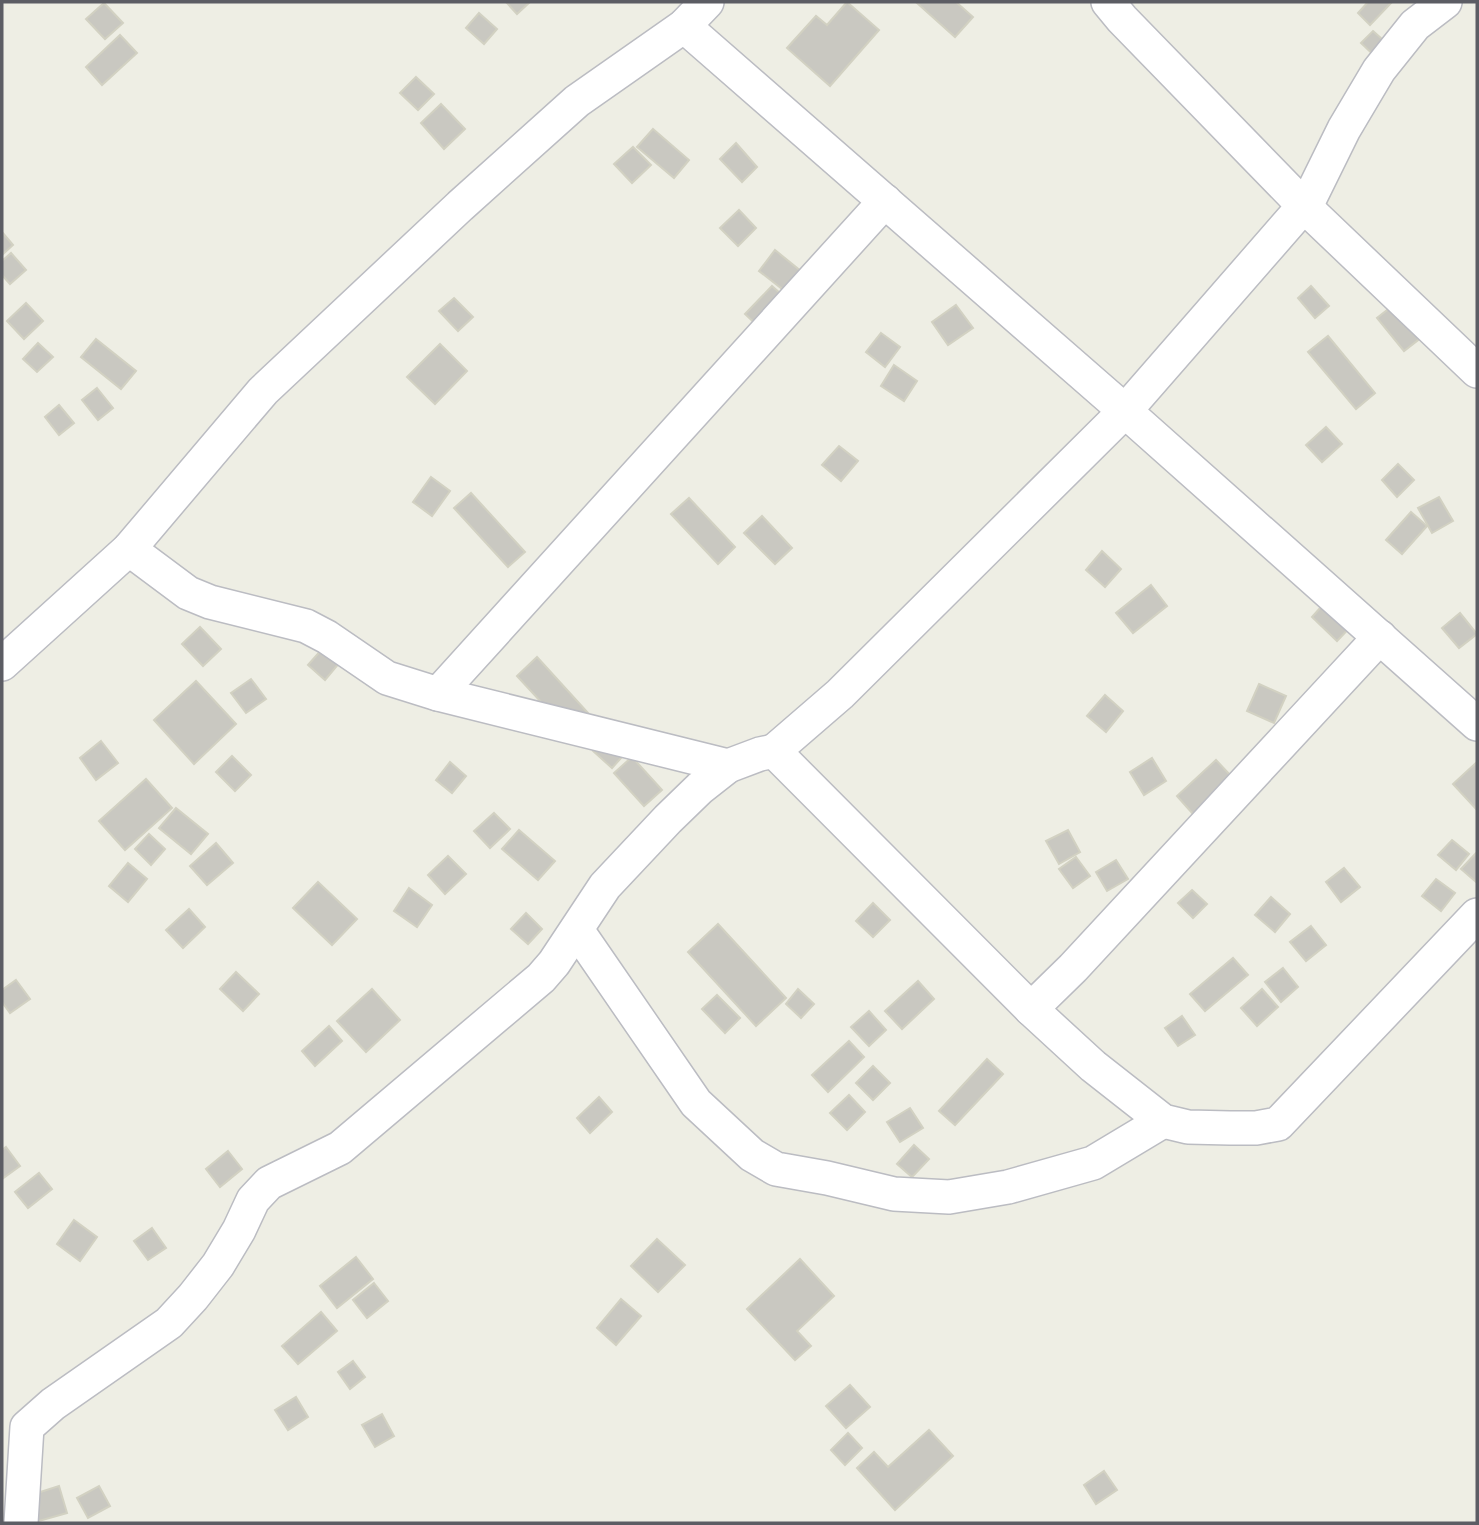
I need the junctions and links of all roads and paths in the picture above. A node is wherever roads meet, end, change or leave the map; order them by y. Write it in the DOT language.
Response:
graph roads {
  1 [pos="707,2"];
  2 [pos="1108,2"];
  3 [pos="1445,2"];
  4 [pos="684,26"];
  5 [pos="885,201"];
  6 [pos="1304,206"];
  7 [pos="1477,371"];
  8 [pos="1125,411"];
  9 [pos="129,549"];
  10 [pos="1380,637"];
  11 [pos="2,664"];
  12 [pos="438,694"];
  13 [pos="1477,724"];
  14 [pos="774,751"];
  15 [pos="728,766"];
  16 [pos="1477,915"];
  17 [pos="577,930"];
  18 [pos="1031,1009"];
  19 [pos="1163,1121"];
  20 [pos="14,1422"];
  21 [pos="19,1520"];
  1 -- 4 [label="street"];
  2 -- 6 [label="street"];
  3 -- 6 [label="street"];
  4 -- 5 [label="street"];
  4 -- 9 [label="street"];
  5 -- 8 [label="street"];
  5 -- 12 [label="street"];
  6 -- 7 [label="street"];
  6 -- 8 [label="street"];
  8 -- 10 [label="street"];
  8 -- 14 [label="street"];
  9 -- 11 [label="street"];
  9 -- 12 [label="street"];
  10 -- 13 [label="street"];
  10 -- 18 [label="street"];
  12 -- 15 [label="street"];
  14 -- 15 [label="street"];
  14 -- 18 [label="street"];
  15 -- 17 [label="street"];
  16 -- 19 [label="street"];
  17 -- 19 [label="street"];
  17 -- 20 [label="street"];
  18 -- 19 [label="street"];
  20 -- 21 [label="street"];
}
